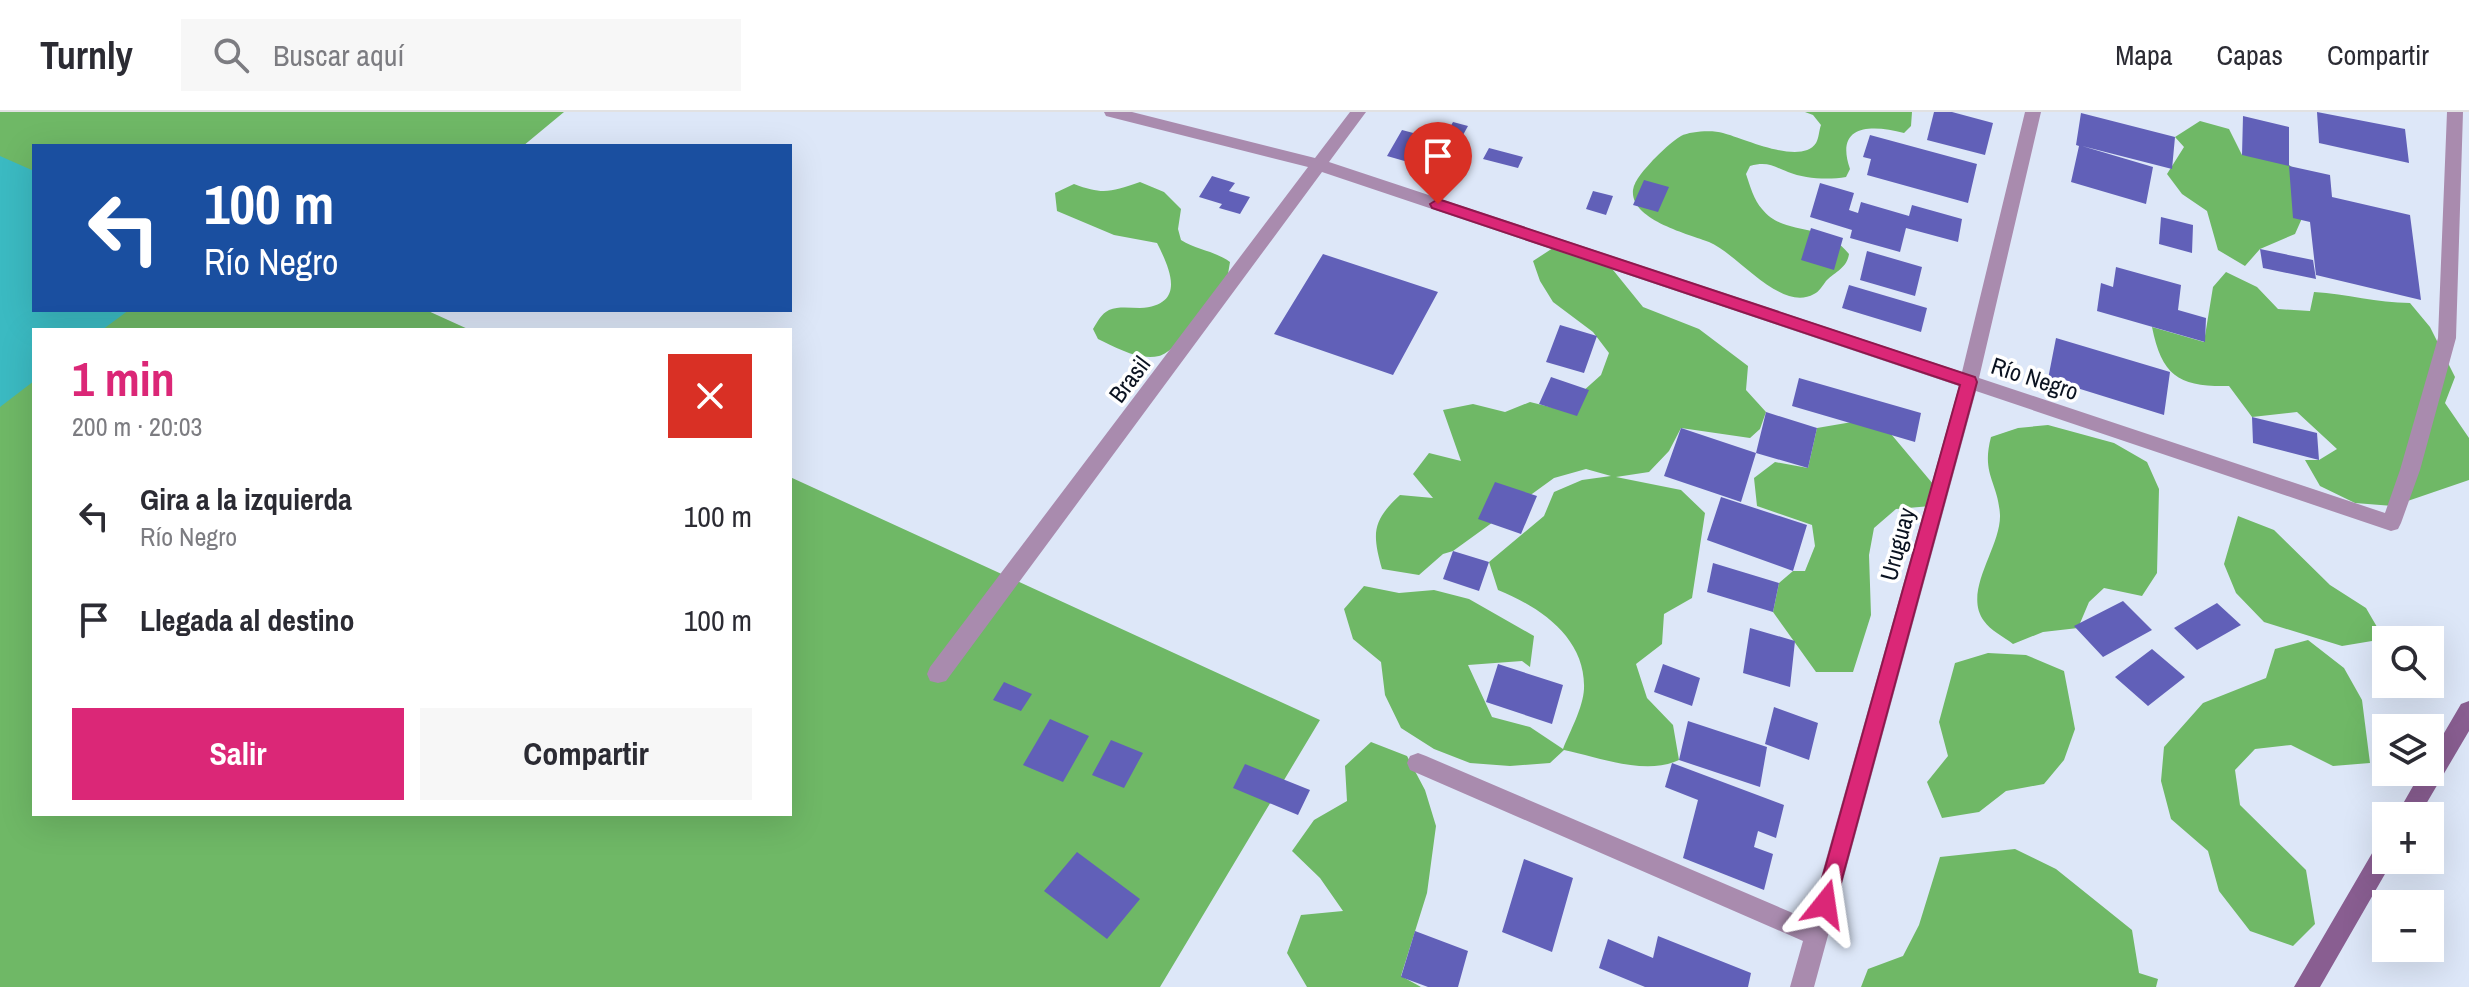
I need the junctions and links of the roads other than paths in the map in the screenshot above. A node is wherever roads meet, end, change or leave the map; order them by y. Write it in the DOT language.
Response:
graph roads {
  1 [pos="1112,112"];
  2 [pos="1358,112"];
  3 [pos="2033,112"];
  4 [pos="2455,112"];
  5 [pos="1320,165"];
  6 [pos="1969,382"];
  7 [pos="938,674"];
  8 [pos="2469,711"];
  9 [pos="1418,763"];
  10 [pos="2415,802"];
  11 [pos="2372,874"];
  12 [pos="1817,935"];
  13 [pos="1802,987"];
  14 [pos="2306,987"];
  1 -- 5 [label="street, Río Negro"];
  2 -- 5 [label="street, Brasil"];
  3 -- 6 [label="street, Uruguay"];
  4 -- 6 [label="street, Río Negro"];
  5 -- 6 [label="street, Río Negro"];
  5 -- 7 [label="street, Brasil"];
  6 -- 12 [label="street, Uruguay"];
  8 -- 10 [label="street"];
  9 -- 12 [label="street"];
  11 -- 14 [label="street"];
  12 -- 13 [label="street, Uruguay"];
}
